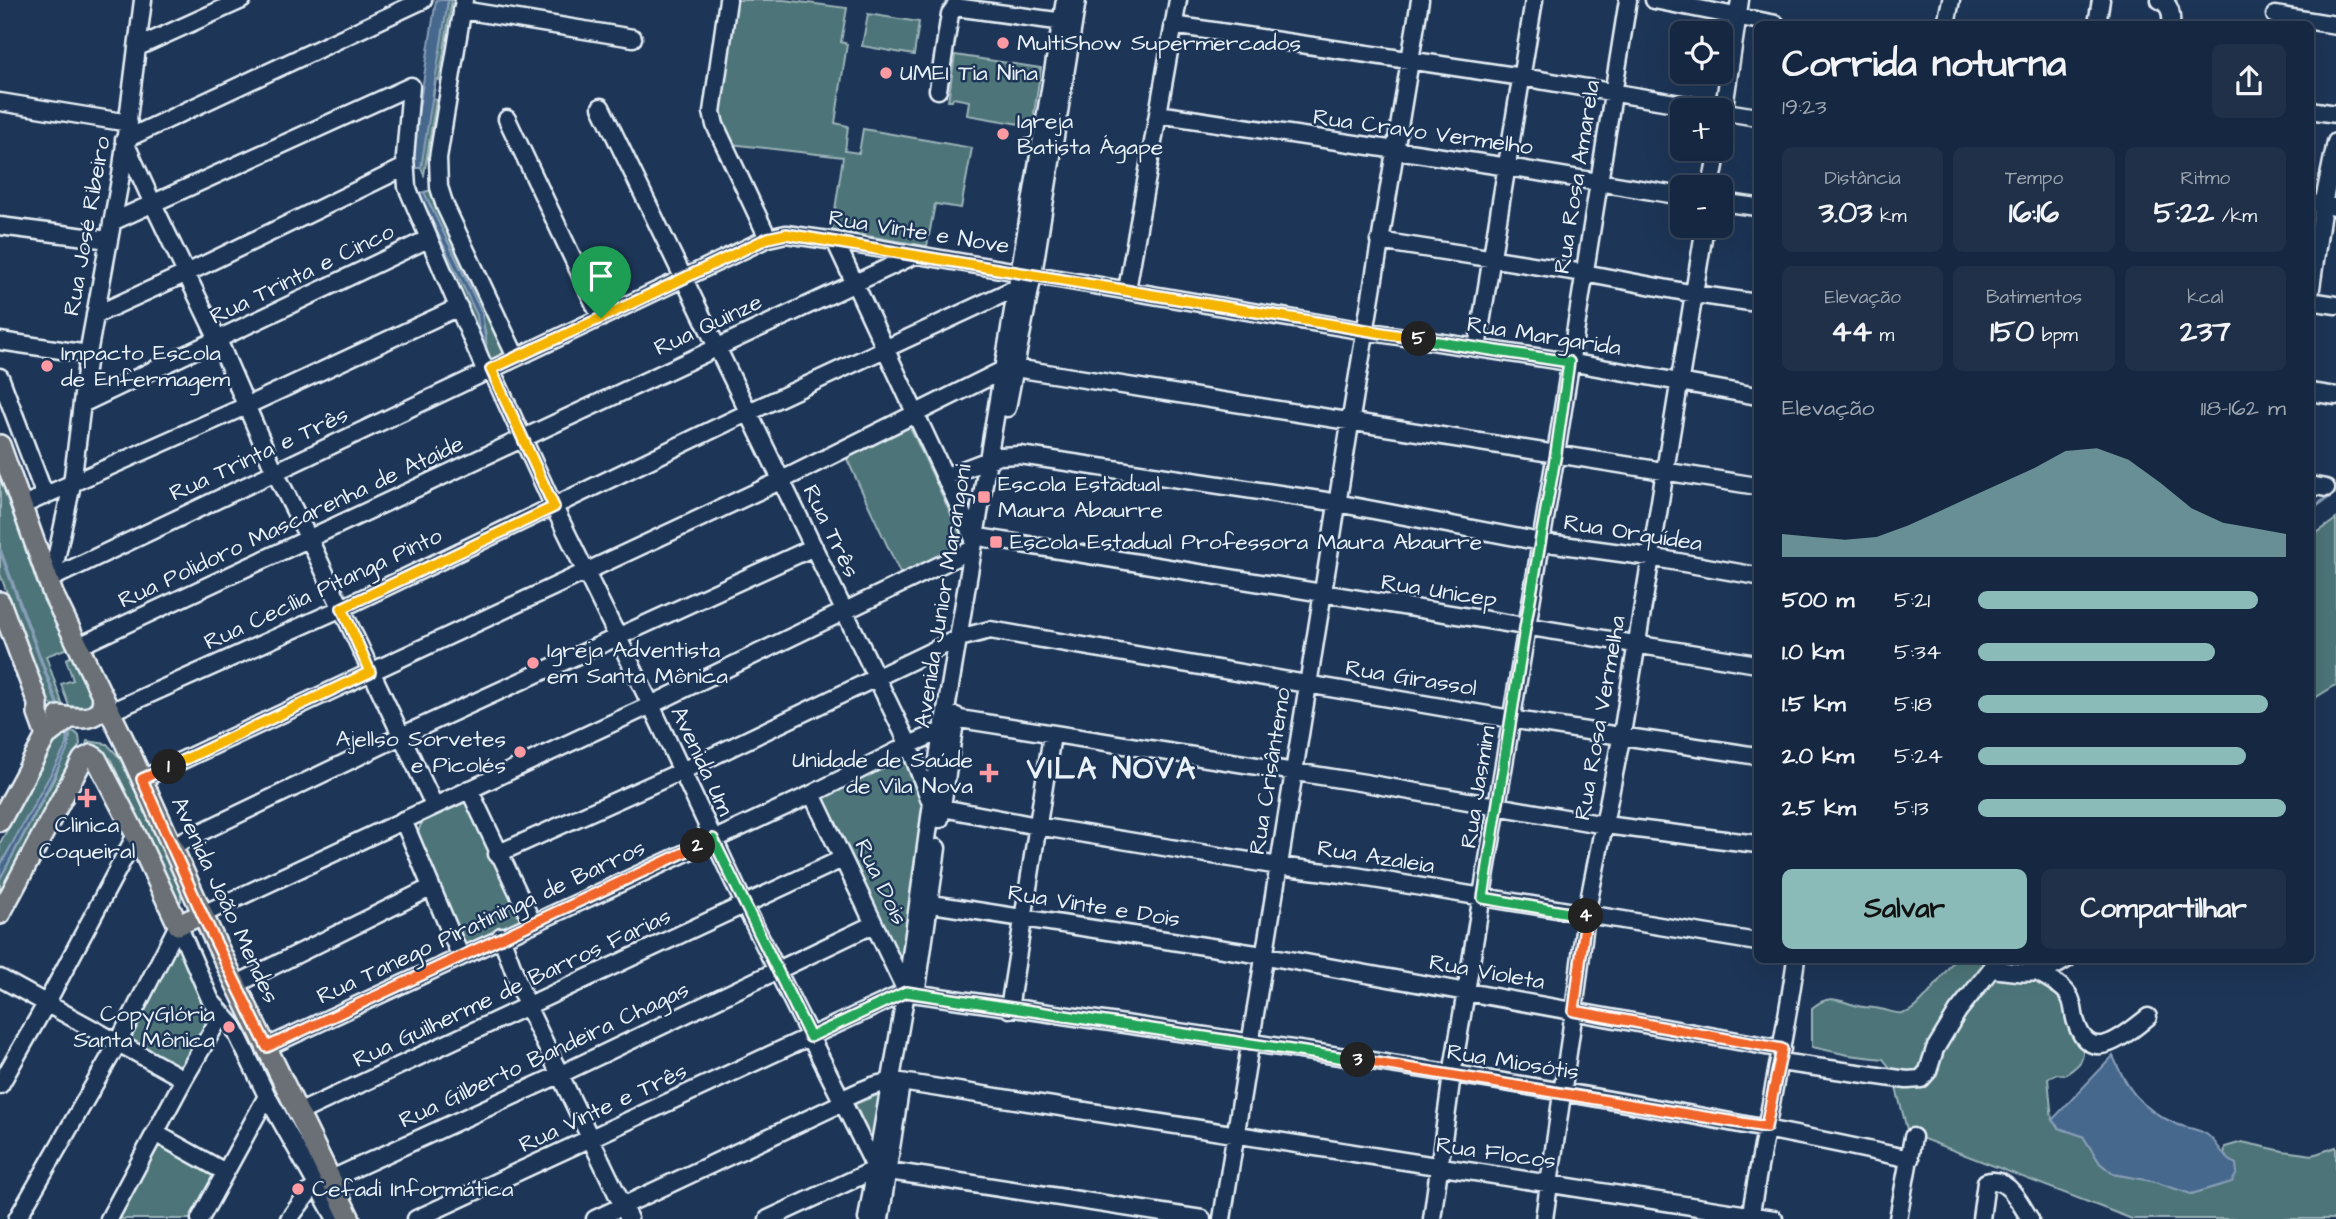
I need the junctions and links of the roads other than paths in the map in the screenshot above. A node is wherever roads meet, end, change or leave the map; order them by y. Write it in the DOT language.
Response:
graph roads {
  1 [pos="143,0"];
  2 [pos="242,0"];
  3 [pos="423,0"];
  4 [pos="728,0"];
  5 [pos="1066,0"];
  6 [pos="1077,0"];
  7 [pos="1178,0"];
  8 [pos="1420,0"];
  9 [pos="1534,0"];
  10 [pos="1628,0"];
  11 [pos="1654,0"];
  12 [pos="1740,0"];
  13 [pos="1951,0"];
  14 [pos="2101,0"];
  15 [pos="2160,0"];
  16 [pos="971,4"];
  17 [pos="463,5"];
  18 [pos="2275,13"];
  19 [pos="1737,18"];
  20 [pos="1756,21"];
  21 [pos="1947,21"];
  22 [pos="2098,21"];
  23 [pos="2171,21"];
  24 [pos="1068,23"];
  25 [pos="2336,25"];
  26 [pos="1173,26"];
  27 [pos="634,38"];
  28 [pos="138,47"];
  29 [pos="1410,60"];
  30 [pos="1522,77"];
  31 [pos="938,90"];
  32 [pos="1614,92"];
  33 [pos="1722,98"];
  34 [pos="0,102"];
  35 [pos="1670,102"];
  36 [pos="601,107"];
  37 [pos="2314,111"];
  38 [pos="1733,113"];
  39 [pos="1158,114"];
  40 [pos="2336,114"];
  41 [pos="1754,117"];
  42 [pos="507,119"];
  43 [pos="129,123"];
  44 [pos="124,140"];
  45 [pos="2336,142"];
  46 [pos="1393,151"];
  47 [pos="404,167"];
  48 [pos="1508,167"];
  49 [pos="1598,181"];
  50 [pos="1670,194"];
  51 [pos="153,204"];
  52 [pos="1733,204"];
  53 [pos="2323,205"];
  54 [pos="1754,207"];
  55 [pos="112,222"];
  56 [pos="0,226"];
  57 [pos="768,238"];
  58 [pos="1703,238"];
  59 [pos="428,239"];
  60 [pos="109,240"];
  61 [pos="835,241"];
  62 [pos="1379,241"];
  63 [pos="915,255"];
  64 [pos="1492,259"];
  65 [pos="2314,267"];
  66 [pos="187,273"];
  67 [pos="1027,273"];
  68 [pos="1584,273"];
  69 [pos="684,277"];
  70 [pos="853,282"];
  71 [pos="1016,288"];
  72 [pos="1127,290"];
  73 [pos="1695,295"];
  74 [pos="2314,302"];
  75 [pos="1754,303"];
  76 [pos="2336,305"];
  77 [pos="459,307"];
  78 [pos="95,315"];
  79 [pos="601,318"];
  80 [pos="1365,331"];
  81 [pos="218,340"];
  82 [pos="0,341"];
  83 [pos="717,346"];
  84 [pos="883,348"];
  85 [pos="1477,348"];
  86 [pos="88,354"];
  87 [pos="516,358"];
  88 [pos="1569,362"];
  89 [pos="1009,369"];
  90 [pos="489,370"];
  91 [pos="0,377"];
  92 [pos="1679,382"];
  93 [pos="2314,393"];
  94 [pos="1754,395"];
  95 [pos="2336,396"];
  96 [pos="82,404"];
  97 [pos="246,406"];
  98 [pos="747,413"];
  99 [pos="914,415"];
  100 [pos="1351,420"];
  101 [pos="523,439"];
  102 [pos="0,444"];
  103 [pos="1556,453"];
  104 [pos="993,458"];
  105 [pos="1664,469"];
  106 [pos="275,472"];
  107 [pos="944,477"];
  108 [pos="782,480"];
  109 [pos="72,484"];
  110 [pos="1754,485"];
  111 [pos="45,496"];
  112 [pos="1337,503"];
  113 [pos="21,506"];
  114 [pos="554,507"];
  115 [pos="309,539"];
  116 [pos="1541,542"];
  117 [pos="978,543"];
  118 [pos="814,547"];
  119 [pos="1650,557"];
  120 [pos="586,573"];
  121 [pos="1754,575"];
  122 [pos="50,579"];
  123 [pos="1322,595"];
  124 [pos="0,602"];
  125 [pos="342,608"];
  126 [pos="845,612"];
  127 [pos="1525,628"];
  128 [pos="965,636"];
  129 [pos="618,638"];
  130 [pos="1635,644"];
  131 [pos="79,646"];
  132 [pos="1754,664"];
  133 [pos="370,672"];
  134 [pos="876,676"];
  135 [pos="1307,685"];
  136 [pos="38,703"];
  137 [pos="107,704"];
  138 [pos="651,705"];
  139 [pos="74,718"];
  140 [pos="1511,719"];
  141 [pos="950,724"];
  142 [pos="1622,734"];
  143 [pos="1052,735"];
  144 [pos="46,736"];
  145 [pos="401,736"];
  146 [pos="909,745"];
  147 [pos="1754,756"];
  148 [pos="132,757"];
  149 [pos="682,772"];
  150 [pos="1294,772"];
  151 [pos="142,779"];
  152 [pos="468,789"];
  153 [pos="812,794"];
  154 [pos="434,805"];
  155 [pos="1498,807"];
  156 [pos="937,808"];
  157 [pos="402,820"];
  158 [pos="0,821"];
  159 [pos="1605,825"];
  160 [pos="1037,827"];
  161 [pos="136,835"];
  162 [pos="713,839"];
  163 [pos="1754,844"];
  164 [pos="172,846"];
  165 [pos="498,854"];
  166 [pos="842,859"];
  167 [pos="1279,866"];
  168 [pos="430,888"];
  169 [pos="1483,898"];
  170 [pos="923,902"];
  171 [pos="745,906"];
  172 [pos="0,914"];
  173 [pos="202,914"];
  174 [pos="1586,915"];
  175 [pos="1023,919"];
  176 [pos="532,922"];
  177 [pos="874,924"];
  178 [pos="178,925"];
  179 [pos="501,936"];
  180 [pos="1754,942"];
  181 [pos="460,955"];
  182 [pos="1265,956"];
  183 [pos="1795,963"];
  184 [pos="2061,963"];
  185 [pos="1996,964"];
  186 [pos="777,971"];
  187 [pos="2039,973"];
  188 [pos="0,978"];
  189 [pos="237,984"];
  190 [pos="1466,991"];
  191 [pos="911,993"];
  192 [pos="46,1004"];
  193 [pos="527,1006"];
  194 [pos="1009,1009"];
  195 [pos="1574,1011"];
  196 [pos="222,1014"];
  197 [pos="2148,1017"];
  198 [pos="810,1037"];
  199 [pos="118,1043"];
  200 [pos="1252,1043"];
  201 [pos="267,1047"];
  202 [pos="1781,1056"];
  203 [pos="561,1074"];
  204 [pos="1452,1075"];
  205 [pos="184,1079"];
  206 [pos="896,1082"];
  207 [pos="0,1085"];
  208 [pos="1563,1093"];
  209 [pos="267,1096"];
  210 [pos="841,1102"];
  211 [pos="298,1112"];
  212 [pos="1766,1127"];
  213 [pos="155,1133"];
  214 [pos="1236,1135"];
  215 [pos="1913,1137"];
  216 [pos="591,1139"];
  217 [pos="1910,1158"];
  218 [pos="1438,1168"];
  219 [pos="882,1170"];
  220 [pos="225,1172"];
  221 [pos="324,1182"];
  222 [pos="1549,1184"];
  223 [pos="626,1212"];
  224 [pos="1750,1216"];
  225 [pos="17,1219"];
  226 [pos="109,1219"];
  227 [pos="200,1219"];
  228 [pos="289,1219"];
  229 [pos="335,1219"];
  230 [pos="350,1219"];
  231 [pos="416,1219"];
  232 [pos="595,1219"];
  233 [pos="768,1219"];
  234 [pos="867,1219"];
  235 [pos="880,1219"];
  236 [pos="1202,1219"];
  237 [pos="1223,1219"];
  238 [pos="1432,1219"];
  239 [pos="1544,1219"];
  240 [pos="1774,1219"];
  241 [pos="1898,1219"];
  242 [pos="1981,1219"];
  243 [pos="2030,1219"];
  1 -- 28 [label="street, Rua José Ribeiro"];
  2 -- 28 [label="street"];
  3 -- 44 [label="street"];
  4 -- 57 [label="street"];
  5 -- 24 [label="street"];
  6 -- 24 [label="street"];
  7 -- 26 [label="street"];
  8 -- 29 [label="street, Rua Crisântemo"];
  9 -- 30 [label="street"];
  10 -- 32 [label="street, Rua Rosa Amarela"];
  11 -- 19 [label="street"];
  12 -- 19 [label="street"];
  13 -- 21 [label="street"];
  14 -- 22 [label="street"];
  15 -- 23 [label="street"];
  16 -- 24 [label="street"];
  16 -- 31 [label="street"];
  17 -- 27 [label="street"];
  17 -- 87 [label="street"];
  18 -- 25 [label="street"];
  19 -- 20 [label="street"];
  19 -- 33 [label="street"];
  24 -- 67 [label="street"];
  26 -- 29 [label="street"];
  26 -- 39 [label="street"];
  28 -- 43 [label="street, Rua José Ribeiro"];
  29 -- 30 [label="street"];
  29 -- 46 [label="street, Rua Crisântemo"];
  30 -- 32 [label="street"];
  30 -- 48 [label="street"];
  32 -- 35 [label="street"];
  32 -- 49 [label="street, Rua Rosa Amarela"];
  34 -- 43 [label="street"];
  36 -- 69 [label="street, Rua Três"];
  37 -- 40 [label="street"];
  38 -- 41 [label="street"];
  39 -- 46 [label="street, Rua Cravo Vermelho"];
  39 -- 72 [label="street"];
  42 -- 79 [label="street"];
  43 -- 44 [label="street, Rua José Ribeiro"];
  44 -- 51 [label="street"];
  44 -- 55 [label="street, Rua José Ribeiro"];
  45 -- 53 [label="street"];
  46 -- 48 [label="street, Rua Cravo Vermelho"];
  46 -- 62 [label="street, Rua Crisântemo"];
  47 -- 51 [label="street, Avenida Um"];
  47 -- 59 [label="street, Avenida Um"];
  47 -- 66 [label="street"];
  48 -- 49 [label="street, Rua Cravo Vermelho"];
  48 -- 64 [label="street"];
  49 -- 50 [label="street, Rua Cravo Vermelho"];
  49 -- 68 [label="street, Rua Rosa Amarela"];
  51 -- 55 [label="street"];
  51 -- 66 [label="street"];
  52 -- 54 [label="street"];
  53 -- 65 [label="street"];
  55 -- 60 [label="street, Rua José Ribeiro"];
  56 -- 60 [label="street"];
  57 -- 61 [label="street, Rua Vinte e Nove"];
  57 -- 69 [label="street, Rua Vinte e Nove"];
  58 -- 73 [label="street, Rua Rosa Vermelha"];
  59 -- 77 [label="street, Avenida Um"];
  59 -- 81 [label="street, Rua Trinta e Cinco"];
  60 -- 78 [label="street, Rua José Ribeiro"];
  61 -- 63 [label="street, Rua Vinte e Nove"];
  61 -- 70 [label="street"];
  62 -- 64 [label="street"];
  62 -- 80 [label="street, Rua Crisântemo"];
  63 -- 67 [label="street, Rua Vinte e Nove"];
  63 -- 70 [label="street, Rua Quinze"];
  64 -- 68 [label="street"];
  64 -- 85 [label="street"];
  66 -- 78 [label="street"];
  66 -- 81 [label="street"];
  67 -- 71 [label="street, Avenida Junior Marangoni"];
  67 -- 72 [label="street, Rua Vinte e Nove"];
  67 -- 89 [label="street, Avenida Junior Marangoni"];
  68 -- 73 [label="street"];
  68 -- 88 [label="street, Rua Rosa Amarela"];
  69 -- 79 [label="street, Rua Vinte e Nove"];
  69 -- 83 [label="street, Rua Três"];
  70 -- 83 [label="street, Rua Quinze"];
  70 -- 84 [label="street"];
  71 -- 84 [label="street, Rua Cecília Pitanga Pinto"];
  71 -- 89 [label="street, Avenida Junior Marangoni"];
  72 -- 80 [label="street, Rua Vinte e Nove"];
  73 -- 75 [label="street"];
  73 -- 92 [label="street, Rua Rosa Vermelha"];
  74 -- 76 [label="street"];
  77 -- 90 [label="street, Avenida Um"];
  77 -- 97 [label="street"];
  78 -- 86 [label="street, Rua José Ribeiro"];
  79 -- 87 [label="street, Rua Vinte e Nove"];
  80 -- 85 [label="street, Rua Margarida"];
  80 -- 100 [label="street, Rua Crisântemo"];
  81 -- 96 [label="street, Rua Trinta e Cinco"];
  81 -- 97 [label="street"];
  82 -- 86 [label="street"];
  83 -- 98 [label="street, Rua Três"];
  83 -- 101 [label="street, Rua Quinze"];
  84 -- 98 [label="street, Rua Cecília Pitanga Pinto"];
  84 -- 99 [label="street"];
  85 -- 88 [label="street, Rua Margarida"];
  86 -- 96 [label="street, Rua José Ribeiro"];
  87 -- 90 [label="street, Rua Vinte e Nove"];
  88 -- 92 [label="street, Rua Margarida"];
  88 -- 103 [label="street, Rua Jasmim"];
  89 -- 99 [label="street"];
  89 -- 100 [label="street"];
  89 -- 104 [label="street, Avenida Junior Marangoni"];
  90 -- 101 [label="street, Avenida Um"];
  90 -- 106 [label="street, Rua Trinta e Três"];
  91 -- 111 [label="street"];
  92 -- 94 [label="street, Rua Margarida"];
  92 -- 105 [label="street, Rua Rosa Vermelha"];
  93 -- 95 [label="street"];
  96 -- 109 [label="street, Rua José Ribeiro"];
  97 -- 106 [label="street"];
  97 -- 109 [label="street"];
  98 -- 108 [label="street, Rua Três"];
  98 -- 114 [label="street, Rua Cecília Pitanga Pinto"];
  99 -- 107 [label="street"];
  99 -- 108 [label="street"];
  100 -- 103 [label="street"];
  100 -- 112 [label="street, Rua Crisântemo"];
  101 -- 114 [label="street, Avenida Um"];
  101 -- 115 [label="street, Rua Polidoro Mascarenha de Ataíde"];
  102 -- 113 [label="main road, Avenida João Mendes"];
  103 -- 105 [label="street"];
  103 -- 116 [label="street, Rua Jasmim"];
  104 -- 107 [label="street"];
  104 -- 112 [label="street, Rua Orquídea"];
  104 -- 117 [label="street, Avenida Junior Marangoni"];
  105 -- 110 [label="street"];
  105 -- 119 [label="street, Rua Rosa Vermelha"];
  106 -- 115 [label="street"];
  106 -- 122 [label="street, Rua Trinta e Três"];
  107 -- 117 [label="street"];
  108 -- 118 [label="street, Rua Três"];
  108 -- 120 [label="street"];
  109 -- 111 [label="street"];
  109 -- 122 [label="street, Rua José Ribeiro"];
  111 -- 113 [label="street"];
  112 -- 116 [label="street, Rua Orquídea"];
  112 -- 123 [label="street, Rua Crisântemo"];
  113 -- 122 [label="main road, Avenida João Mendes"];
  114 -- 120 [label="street, Avenida Um"];
  114 -- 125 [label="street, Rua Cecília Pitanga Pinto"];
  115 -- 125 [label="street"];
  115 -- 131 [label="street, Rua Polidoro Mascarenha de Ataíde"];
  116 -- 119 [label="street, Rua Orquídea"];
  116 -- 127 [label="street, Rua Jasmim"];
  117 -- 123 [label="street, Rua Unicep"];
  117 -- 126 [label="street"];
  117 -- 128 [label="street, Avenida Junior Marangoni"];
  118 -- 126 [label="street, Rua Três"];
  118 -- 129 [label="street"];
  119 -- 121 [label="street, Rua Orquídea"];
  119 -- 130 [label="street, Rua Rosa Vermelha"];
  120 -- 129 [label="street, Avenida Um"];
  120 -- 133 [label="street"];
  122 -- 131 [label="main road, Avenida João Mendes"];
  123 -- 127 [label="street, Rua Unicep"];
  123 -- 135 [label="street, Rua Crisântemo"];
  124 -- 136 [label="main road"];
  125 -- 133 [label="street"];
  125 -- 137 [label="street, Rua Cecília Pitanga Pinto"];
  126 -- 134 [label="street, Rua Três"];
  126 -- 138 [label="street"];
  127 -- 130 [label="street, Rua Unicep"];
  127 -- 140 [label="street, Rua Jasmim"];
  128 -- 134 [label="street"];
  128 -- 135 [label="street, Rua Girassol"];
  128 -- 141 [label="street, Avenida Junior Marangoni"];
  129 -- 138 [label="street, Avenida Um"];
  129 -- 145 [label="street"];
  130 -- 132 [label="street, Rua Unicep"];
  130 -- 142 [label="street, Rua Rosa Vermelha"];
  131 -- 137 [label="main road, Avenida João Mendes"];
  133 -- 145 [label="street"];
  133 -- 151 [label="street"];
  134 -- 146 [label="street, Rua Três"];
  134 -- 149 [label="street"];
  135 -- 140 [label="street, Rua Girassol"];
  135 -- 150 [label="street, Rua Crisântemo"];
  136 -- 139 [label="main road"];
  136 -- 144 [label="main road"];
  137 -- 139 [label="main road"];
  137 -- 148 [label="main road, Avenida João Mendes"];
  138 -- 149 [label="street, Avenida Um"];
  138 -- 152 [label="street"];
  139 -- 144 [label="main road"];
  139 -- 148 [label="main road"];
  140 -- 142 [label="street, Rua Girassol"];
  140 -- 155 [label="street, Rua Jasmim"];
  141 -- 143 [label="street"];
  141 -- 146 [label="street, Rua Tanego Piratininga de Barros"];
  141 -- 156 [label="street, Avenida Junior Marangoni"];
  142 -- 147 [label="street, Rua Girassol"];
  142 -- 159 [label="street, Rua Rosa Vermelha"];
  143 -- 150 [label="street"];
  143 -- 160 [label="street"];
  144 -- 158 [label="main road"];
  145 -- 154 [label="street"];
  145 -- 164 [label="street"];
  146 -- 153 [label="street, Rua Tanego Piratininga de Barros"];
  146 -- 156 [label="street, Rua Três"];
  148 -- 151 [label="main road, Avenida João Mendes"];
  149 -- 162 [label="street, Avenida Um"];
  149 -- 165 [label="street"];
  150 -- 155 [label="street"];
  150 -- 167 [label="street, Rua Crisântemo"];
  151 -- 164 [label="main road, Avenida João Mendes"];
  152 -- 154 [label="street"];
  152 -- 165 [label="street"];
  153 -- 162 [label="street, Rua Tanego Piratininga de Barros"];
  153 -- 166 [label="street, Rua Dois"];
  154 -- 157 [label="street"];
  155 -- 159 [label="street"];
  155 -- 169 [label="street, Rua Jasmim"];
  156 -- 160 [label="street"];
  156 -- 170 [label="street, Avenida Junior Marangoni"];
  157 -- 168 [label="street"];
  157 -- 173 [label="street"];
  159 -- 163 [label="street"];
  159 -- 174 [label="street, Rua Rosa Vermelha"];
  160 -- 167 [label="street"];
  160 -- 175 [label="street"];
  161 -- 172 [label="main road"];
  161 -- 178 [label="main road"];
  161 -- 192 [label="street"];
  162 -- 171 [label="street, Avenida Um"];
  162 -- 176 [label="street, Rua Tanego Piratininga de Barros"];
  164 -- 173 [label="main road, Avenida João Mendes"];
  165 -- 176 [label="street"];
  166 -- 171 [label="street, Rua Guilherme de Barros Farias"];
  166 -- 177 [label="street, Rua Dois"];
  167 -- 169 [label="street, Rua Azaleia"];
  167 -- 182 [label="street, Rua Crisântemo"];
  168 -- 181 [label="street"];
  168 -- 189 [label="street"];
  169 -- 174 [label="street, Rua Azaleia"];
  169 -- 190 [label="street, Rua Jasmim"];
  170 -- 175 [label="street, Rua Vinte e Dois"];
  170 -- 191 [label="street, Avenida Junior Marangoni"];
  171 -- 186 [label="street, Avenida Um"];
  171 -- 193 [label="street, Rua Guilherme de Barros Farias"];
  173 -- 178 [label="main road"];
  173 -- 189 [label="main road, Avenida João Mendes"];
  174 -- 180 [label="street, Rua Azaleia"];
  174 -- 195 [label="street, Rua Rosa Vermelha"];
  175 -- 182 [label="street, Rua Vinte e Dois"];
  175 -- 194 [label="street"];
  176 -- 179 [label="street, Rua Tanego Piratininga de Barros"];
  177 -- 186 [label="street, Rua Gilberto Bandeira Chagas"];
  177 -- 191 [label="street, Rua Dois"];
  178 -- 196 [label="street"];
  178 -- 199 [label="street"];
  179 -- 181 [label="street, Rua Tanego Piratininga de Barros"];
  179 -- 193 [label="street"];
  181 -- 201 [label="street, Rua Tanego Piratininga de Barros"];
  182 -- 190 [label="street, Rua Violeta"];
  182 -- 200 [label="street, Rua Crisântemo"];
  183 -- 202 [label="street"];
  184 -- 187 [label="street"];
  185 -- 187 [label="street"];
  185 -- 202 [label="street, Rua Violeta"];
  186 -- 198 [label="street, Avenida Um"];
  186 -- 203 [label="street, Rua Gilberto Bandeira Chagas"];
  187 -- 197 [label="street"];
  188 -- 192 [label="street"];
  189 -- 201 [label="main road, Avenida João Mendes"];
  190 -- 195 [label="street, Rua Violeta"];
  190 -- 204 [label="street, Rua Jasmim"];
  191 -- 194 [label="street, Rua Miosótis"];
  191 -- 198 [label="street, Rua Vinte e Três"];
  191 -- 206 [label="street, Avenida Junior Marangoni"];
  192 -- 199 [label="street"];
  192 -- 207 [label="street"];
  193 -- 203 [label="street"];
  193 -- 211 [label="street, Rua Guilherme de Barros Farias"];
  194 -- 200 [label="street, Rua Miosótis"];
  195 -- 202 [label="street, Rua Violeta"];
  195 -- 208 [label="street, Rua Rosa Vermelha"];
  196 -- 205 [label="street"];
  196 -- 209 [label="street"];
  198 -- 210 [label="street, Avenida Um"];
  198 -- 216 [label="street, Rua Vinte e Três"];
  199 -- 205 [label="street"];
  199 -- 225 [label="street"];
  200 -- 204 [label="street, Rua Miosótis"];
  200 -- 214 [label="street, Rua Crisântemo"];
  201 -- 211 [label="main road, Avenida João Mendes"];
  202 -- 212 [label="street"];
  203 -- 216 [label="street"];
  203 -- 221 [label="street, Rua Gilberto Bandeira Chagas"];
  204 -- 208 [label="street, Rua Miosótis"];
  204 -- 218 [label="street, Rua Jasmim"];
  205 -- 213 [label="street"];
  206 -- 210 [label="street"];
  206 -- 214 [label="street, Rua Flocos"];
  206 -- 219 [label="street, Avenida Junior Marangoni"];
  208 -- 212 [label="street, Rua Miosótis"];
  208 -- 222 [label="street, Rua Rosa Vermelha"];
  209 -- 220 [label="street"];
  209 -- 221 [label="street"];
  210 -- 219 [label="street, Avenida Um"];
  210 -- 223 [label="street"];
  211 -- 221 [label="main road, Avenida João Mendes"];
  212 -- 217 [label="street, Rua Miosótis"];
  212 -- 224 [label="street"];
  213 -- 220 [label="street"];
  213 -- 226 [label="street"];
  214 -- 218 [label="street, Rua Flocos"];
  214 -- 237 [label="street, Rua Crisântemo"];
  215 -- 217 [label="street"];
  216 -- 223 [label="street"];
  216 -- 231 [label="street, Rua Vinte e Três"];
  217 -- 241 [label="street"];
  218 -- 222 [label="street, Rua Flocos"];
  218 -- 238 [label="street, Rua Jasmim"];
  219 -- 233 [label="street"];
  219 -- 234 [label="street, Avenida Junior Marangoni"];
  219 -- 235 [label="street, Avenida Junior Marangoni"];
  219 -- 236 [label="street"];
  220 -- 227 [label="street"];
  221 -- 228 [label="street"];
  221 -- 229 [label="street, Avenida João Mendes"];
  221 -- 230 [label="main road, Avenida João Mendes"];
  222 -- 224 [label="street, Rua Flocos"];
  222 -- 239 [label="street, Rua Rosa Vermelha"];
  223 -- 232 [label="street"];
  224 -- 240 [label="street, Rua Flocos"];
  242 -- 243 [label="street"];
}
